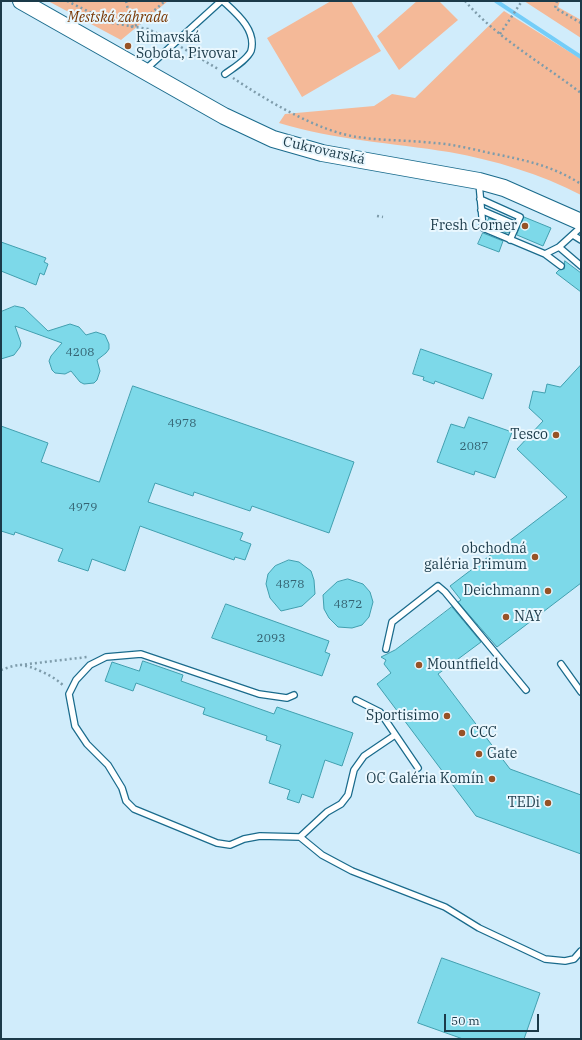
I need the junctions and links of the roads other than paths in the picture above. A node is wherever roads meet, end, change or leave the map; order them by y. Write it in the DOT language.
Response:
graph roads {
  1 [pos="21,1"];
  2 [pos="222,1"];
  3 [pos="145,70"];
  4 [pos="225,74"];
  5 [pos="479,181"];
  6 [pos="480,199"];
  7 [pos="481,210"];
  8 [pos="516,225"];
  9 [pos="581,227"];
  10 [pos="577,228"];
  11 [pos="510,240"];
  12 [pos="581,240"];
  13 [pos="559,247"];
  14 [pos="545,254"];
  15 [pos="562,266"];
  16 [pos="581,266"];
  17 [pos="386,649"];
  18 [pos="560,664"];
  19 [pos="526,690"];
  20 [pos="581,692"];
  21 [pos="294,695"];
  22 [pos="356,700"];
  23 [pos="395,735"];
  24 [pos="418,768"];
  25 [pos="300,837"];
  26 [pos="581,951"];
  1 -- 3 [label="main road, Cukrovarská"];
  2 -- 3 [label="lane"];
  2 -- 4 [label="lane"];
  3 -- 5 [label="main road, Cukrovarská"];
  5 -- 6 [label="lane"];
  5 -- 10 [label="main road, Cukrovarská"];
  6 -- 7 [label="lane"];
  6 -- 8 [label="lane"];
  7 -- 8 [label="lane"];
  7 -- 11 [label="lane"];
  8 -- 11 [label="lane"];
  9 -- 10 [label="lane"];
  10 -- 12 [label="lane"];
  10 -- 13 [label="lane"];
  11 -- 14 [label="lane"];
  13 -- 14 [label="lane"];
  13 -- 16 [label="lane"];
  14 -- 15 [label="lane"];
  17 -- 19 [label="lane"];
  18 -- 20 [label="lane"];
  21 -- 25 [label="lane"];
  22 -- 23 [label="lane"];
  23 -- 24 [label="lane"];
  23 -- 25 [label="lane"];
  25 -- 26 [label="lane"];
}
